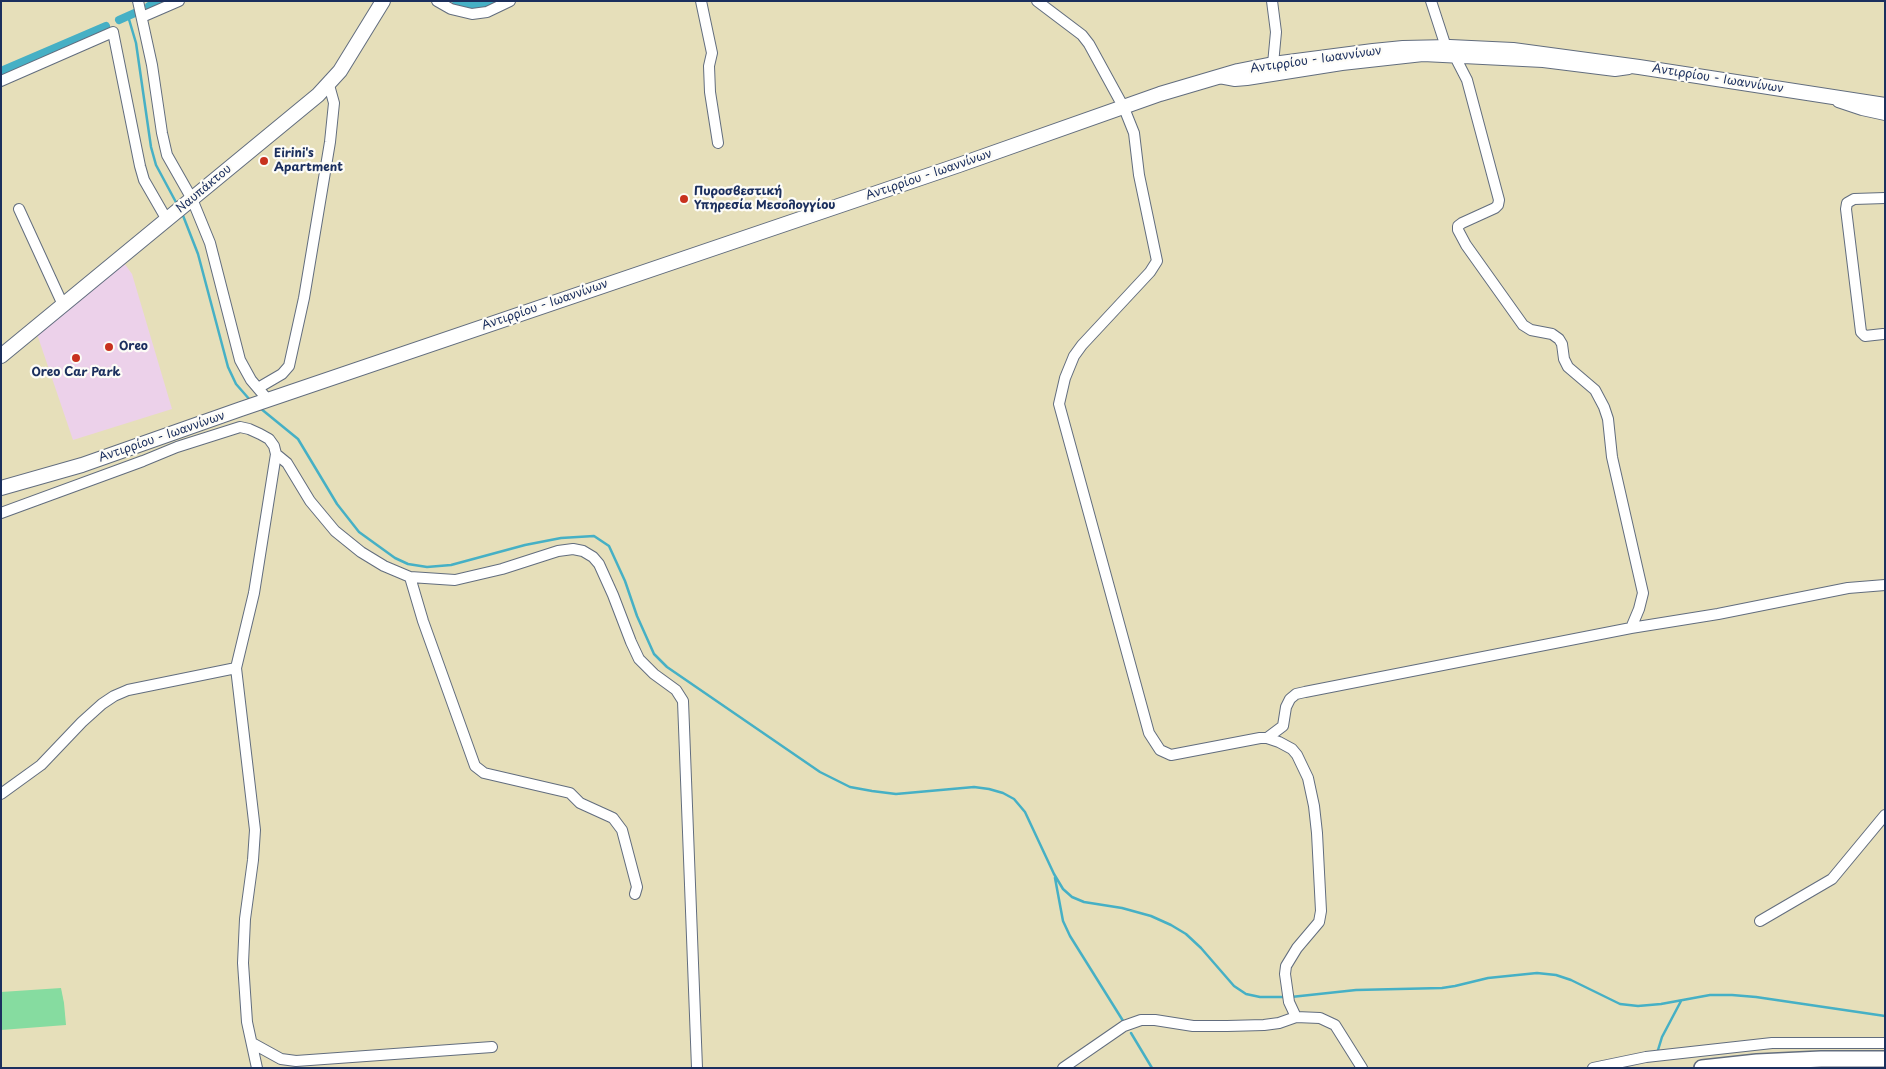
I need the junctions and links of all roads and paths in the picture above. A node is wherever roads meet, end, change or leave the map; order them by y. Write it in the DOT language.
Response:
graph roads {
  1 [pos="138,1"];
  2 [pos="179,1"];
  3 [pos="383,1"];
  4 [pos="437,1"];
  5 [pos="510,1"];
  6 [pos="701,1"];
  7 [pos="1037,1"];
  8 [pos="1272,1"];
  9 [pos="1431,1"];
  10 [pos="142,17"];
  11 [pos="1451,51"];
  12 [pos="1273,64"];
  13 [pos="1215,77"];
  14 [pos="1,81"];
  15 [pos="329,85"];
  16 [pos="1821,95"];
  17 [pos="1885,105"];
  18 [pos="1124,108"];
  19 [pos="1885,115"];
  20 [pos="718,143"];
  21 [pos="1885,198"];
  22 [pos="190,201"];
  23 [pos="19,210"];
  24 [pos="171,217"];
  25 [pos="63,305"];
  26 [pos="1883,334"];
  27 [pos="1,356"];
  28 [pos="258,388"];
  29 [pos="266,400"];
  30 [pos="237,410"];
  31 [pos="240,427"];
  32 [pos="276,454"];
  33 [pos="1,488"];
  34 [pos="1,512"];
  35 [pos="410,577"];
  36 [pos="1885,585"];
  37 [pos="1631,628"];
  38 [pos="236,668"];
  39 [pos="1267,738"];
  40 [pos="1,794"];
  41 [pos="1885,815"];
  42 [pos="635,894"];
  43 [pos="1760,921"];
  44 [pos="1296,1016"];
  45 [pos="252,1043"];
  46 [pos="1885,1043"];
  47 [pos="492,1047"];
  48 [pos="1885,1059"];
  49 [pos="257,1068"];
  50 [pos="697,1068"];
  51 [pos="1063,1068"];
  52 [pos="1362,1068"];
  53 [pos="1593,1068"];
  54 [pos="1702,1068"];
  1 -- 10 [label="street"];
  2 -- 10 [label="street"];
  3 -- 15 [label="main road, Ναυπάκτου"];
  4 -- 5 [label="street"];
  6 -- 20 [label="street"];
  7 -- 18 [label="street"];
  8 -- 12 [label="street"];
  9 -- 11 [label="street"];
  10 -- 22 [label="street"];
  11 -- 12 [label="main road, Αντιρρίου - Ιωαννίνων"];
  11 -- 13 [label="street"];
  11 -- 16 [label="main road, Αντιρρίου - Ιωαννίνων"];
  11 -- 37 [label="street"];
  12 -- 13 [label="main road, Αντιρρίου - Ιωαννίνων"];
  13 -- 18 [label="main road, Αντιρρίου - Ιωαννίνων"];
  14 -- 24 [label="street"];
  15 -- 22 [label="main road, Ναυπάκτου"];
  15 -- 28 [label="street"];
  16 -- 17 [label="main road, Αντιρρίου - Ιωαννίνων"];
  16 -- 19 [label="street"];
  18 -- 29 [label="main road, Αντιρρίου - Ιωαννίνων"];
  18 -- 39 [label="street"];
  21 -- 26 [label="street"];
  22 -- 24 [label="main road, Ναυπάκτου"];
  22 -- 28 [label="street"];
  23 -- 25 [label="street"];
  24 -- 25 [label="main road, Ναυπάκτου"];
  25 -- 27 [label="main road, Ναυπάκτου"];
  28 -- 29 [label="street"];
  29 -- 30 [label="main road, Αντιρρίου - Ιωαννίνων"];
  30 -- 31 [label="street"];
  30 -- 33 [label="main road, Αντιρρίου - Ιωαννίνων"];
  31 -- 32 [label="street"];
  31 -- 34 [label="street"];
  32 -- 35 [label="street"];
  32 -- 38 [label="street"];
  35 -- 42 [label="street"];
  35 -- 50 [label="street"];
  36 -- 37 [label="street"];
  37 -- 39 [label="street"];
  38 -- 40 [label="street"];
  38 -- 45 [label="street"];
  39 -- 44 [label="street"];
  41 -- 43 [label="street"];
  44 -- 51 [label="street"];
  44 -- 52 [label="street"];
  45 -- 47 [label="street"];
  45 -- 49 [label="street"];
  46 -- 53 [label="street"];
  48 -- 54 [label="highway"];
}
